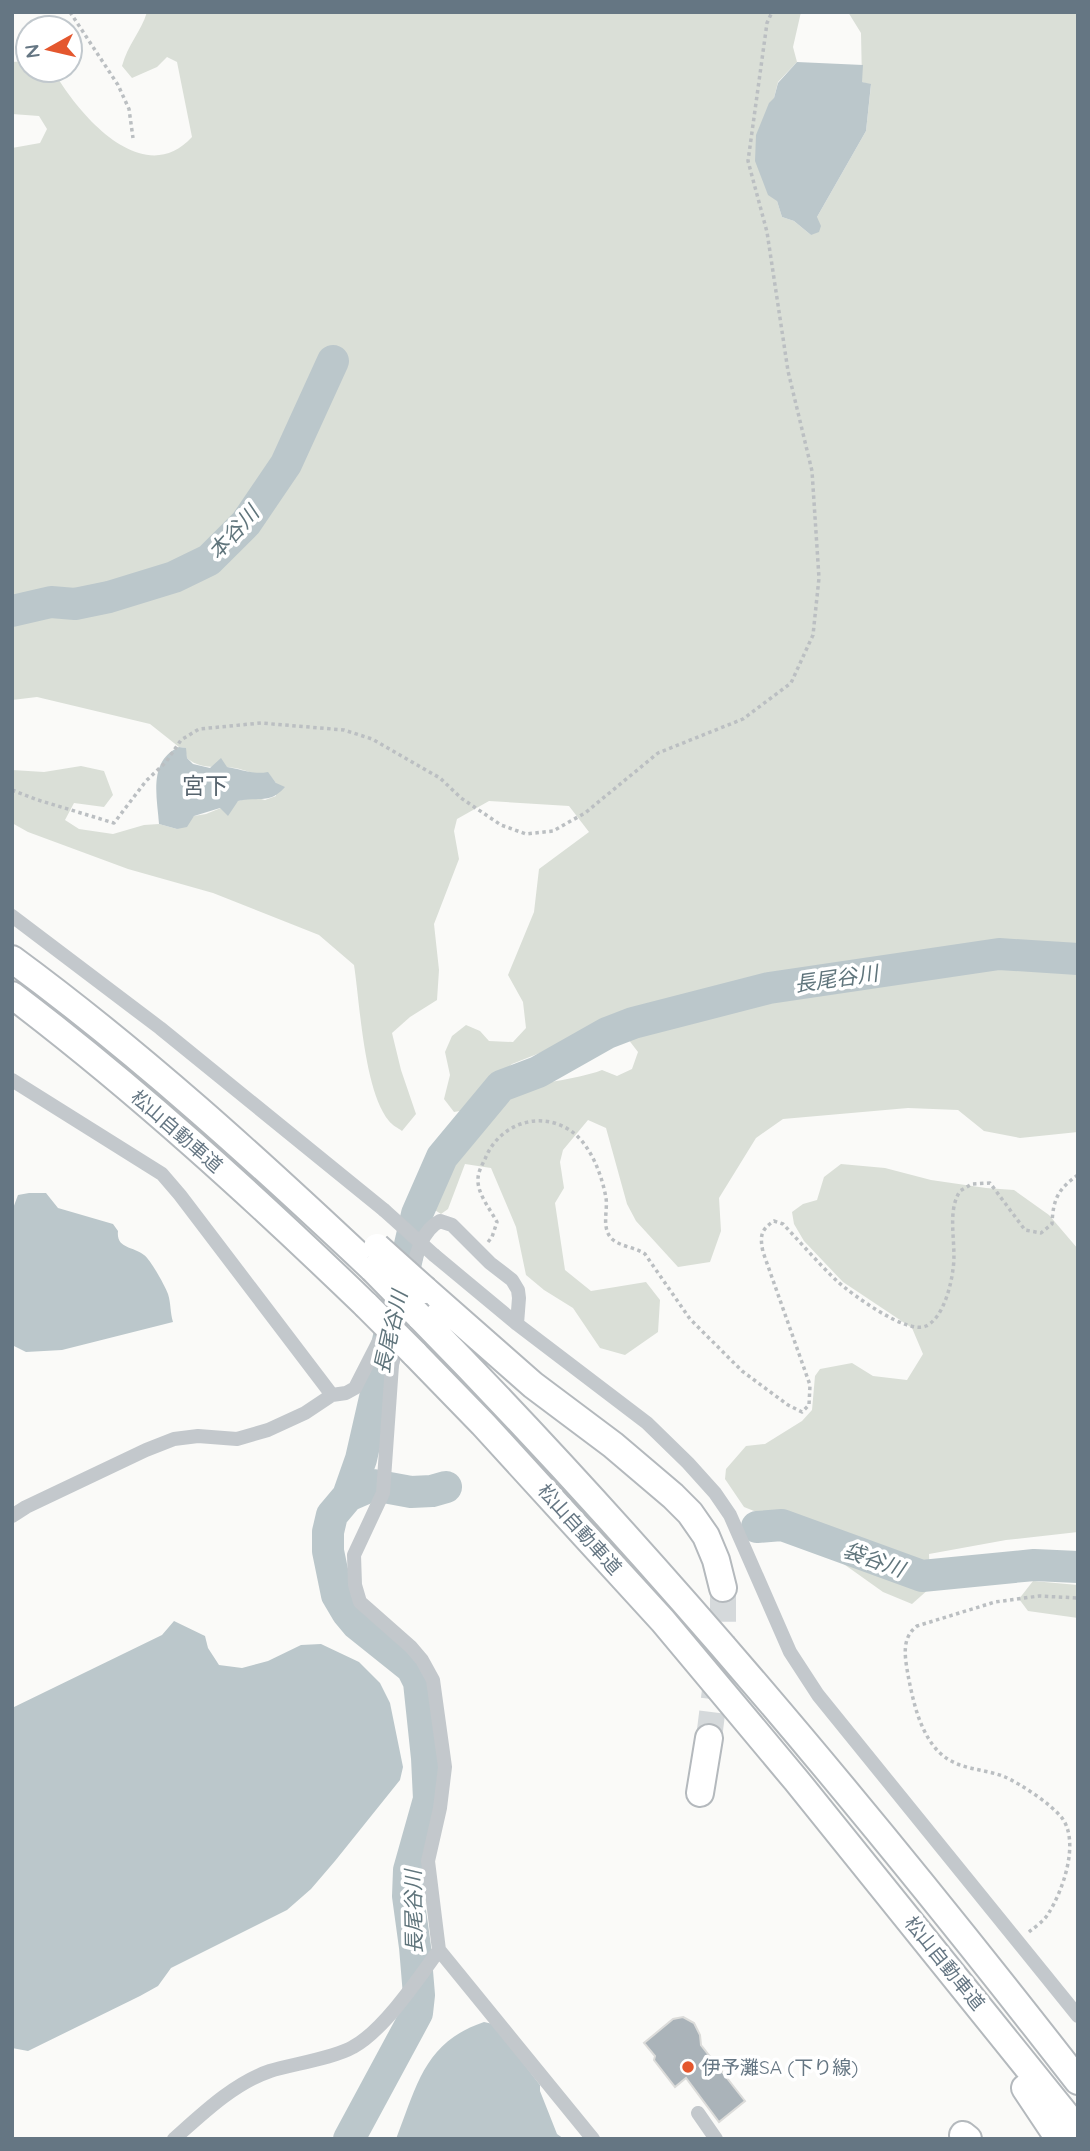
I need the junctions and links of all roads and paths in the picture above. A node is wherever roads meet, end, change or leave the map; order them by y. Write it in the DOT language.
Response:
graph roads {
  1 [pos="70,12"];
  2 [pos="772,12"];
  3 [pos="133,138"];
  4 [pos="12,790"];
  5 [pos="12,916"];
  6 [pos="21,965"];
  7 [pos="12,995"];
  8 [pos="12,1080"];
  9 [pos="1078,1175"];
  10 [pos="480,1252"];
  11 [pos="375,1258"];
  12 [pos="517,1324"];
  13 [pos="405,1351"];
  14 [pos="332,1395"];
  15 [pos="12,1517"];
  16 [pos="723,1588"];
  17 [pos="1078,1598"];
  18 [pos="709,1738"];
  19 [pos="796,1780"];
  20 [pos="700,1793"];
  21 [pos="1019,1941"];
  22 [pos="439,1950"];
  23 [pos="1078,2016"];
  24 [pos="1078,2081"];
  25 [pos="698,2113"];
  26 [pos="1078,2130"];
  27 [pos="174,2139"];
  28 [pos="593,2139"];
  29 [pos="716,2139"];
  30 [pos="1059,2139"];
  1 -- 3 [label="path"];
  2 -- 4 [label="path"];
  5 -- 12 [label="street, bridge"];
  6 -- 11 [label="highway"];
  7 -- 13 [label="highway, 松山自動車道, bridge"];
  8 -- 14 [label="street"];
  9 -- 10 [label="path"];
  10 -- 12 [label="street"];
  10 -- 13 [label="street"];
  11 -- 16 [label="highway, bridge"];
  11 -- 24 [label="highway, 松山自動車道, bridge"];
  12 -- 21 [label="street"];
  13 -- 14 [label="street"];
  13 -- 19 [label="highway, 松山自動車道"];
  13 -- 22 [label="street"];
  14 -- 15 [label="street"];
  17 -- 21 [label="path"];
  18 -- 20 [label="highway"];
  19 -- 26 [label="highway, 松山自動車道"];
  19 -- 30 [label="highway"];
  21 -- 23 [label="street"];
  22 -- 27 [label="street"];
  22 -- 28 [label="street"];
  25 -- 29 [label="street"];
}
